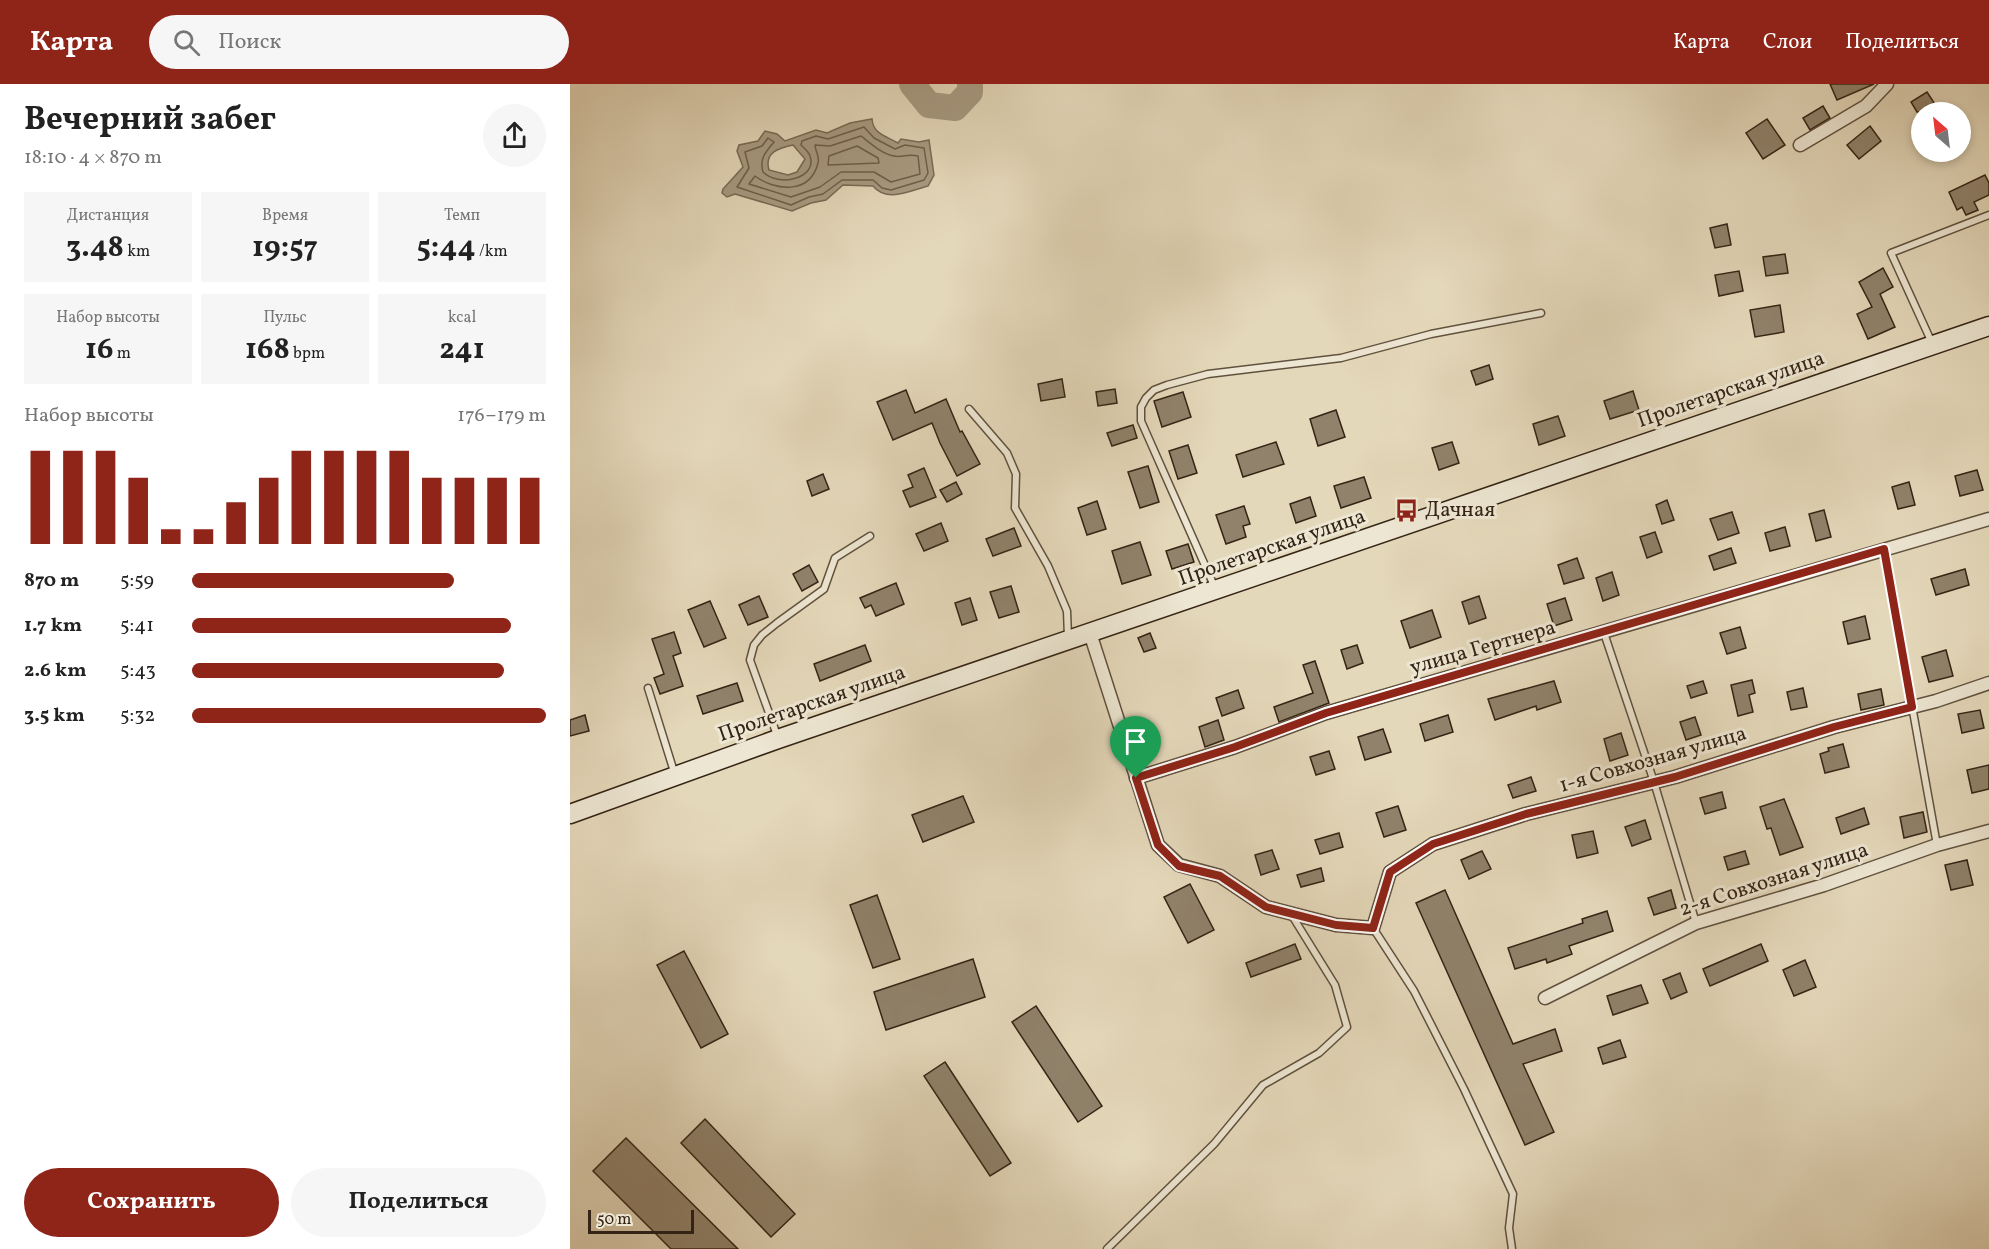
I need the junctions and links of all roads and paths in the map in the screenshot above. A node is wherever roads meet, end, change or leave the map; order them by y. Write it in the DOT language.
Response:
graph roads {
  1 [pos="1887,84"];
  2 [pos="1800,145"];
  3 [pos="1989,215"];
  4 [pos="1540,313"];
  5 [pos="1989,326"];
  6 [pos="1932,344"];
  7 [pos="969,409"];
  8 [pos="1989,519"];
  9 [pos="870,536"];
  10 [pos="1884,549"];
  11 [pos="1217,591"];
  12 [pos="1090,633"];
  13 [pos="1604,633"];
  14 [pos="1068,640"];
  15 [pos="1989,683"];
  16 [pos="648,688"];
  17 [pos="1912,707"];
  18 [pos="778,739"];
  19 [pos="675,776"];
  20 [pos="1136,778"];
  21 [pos="1654,782"];
  22 [pos="570,814"];
  23 [pos="1989,831"];
  24 [pos="1937,845"];
  25 [pos="1291,914"];
  26 [pos="1696,923"];
  27 [pos="1373,928"];
  28 [pos="1545,998"];
  29 [pos="1107,1249"];
  30 [pos="1512,1249"];
  1 -- 2 [label="street"];
  3 -- 6 [label="lane"];
  4 -- 11 [label="lane"];
  5 -- 6 [label="main road, Пролетарская улица"];
  6 -- 11 [label="main road, Пролетарская улица"];
  7 -- 14 [label="lane"];
  8 -- 10 [label="street, улица Гертнера"];
  9 -- 18 [label="lane"];
  10 -- 13 [label="street, улица Гертнера"];
  10 -- 17 [label="lane"];
  11 -- 12 [label="main road, Пролетарская улица"];
  12 -- 14 [label="main road, Пролетарская улица"];
  12 -- 20 [label="street"];
  13 -- 20 [label="street, улица Гертнера"];
  13 -- 21 [label="lane"];
  14 -- 18 [label="main road, Пролетарская улица"];
  15 -- 17 [label="street, 1-я Совхозная улица"];
  16 -- 19 [label="lane"];
  17 -- 21 [label="street, 1-я Совхозная улица"];
  17 -- 24 [label="lane"];
  18 -- 19 [label="main road, Пролетарская улица"];
  19 -- 22 [label="main road, Пролетарская улица"];
  20 -- 25 [label="street"];
  21 -- 26 [label="lane"];
  21 -- 27 [label="street, 1-я Совхозная улица"];
  23 -- 24 [label="street, 2-я Совхозная улица"];
  24 -- 26 [label="street, 2-я Совхозная улица"];
  25 -- 27 [label="street"];
  25 -- 29 [label="lane"];
  26 -- 28 [label="street, 2-я Совхозная улица"];
  27 -- 30 [label="lane"];
}
